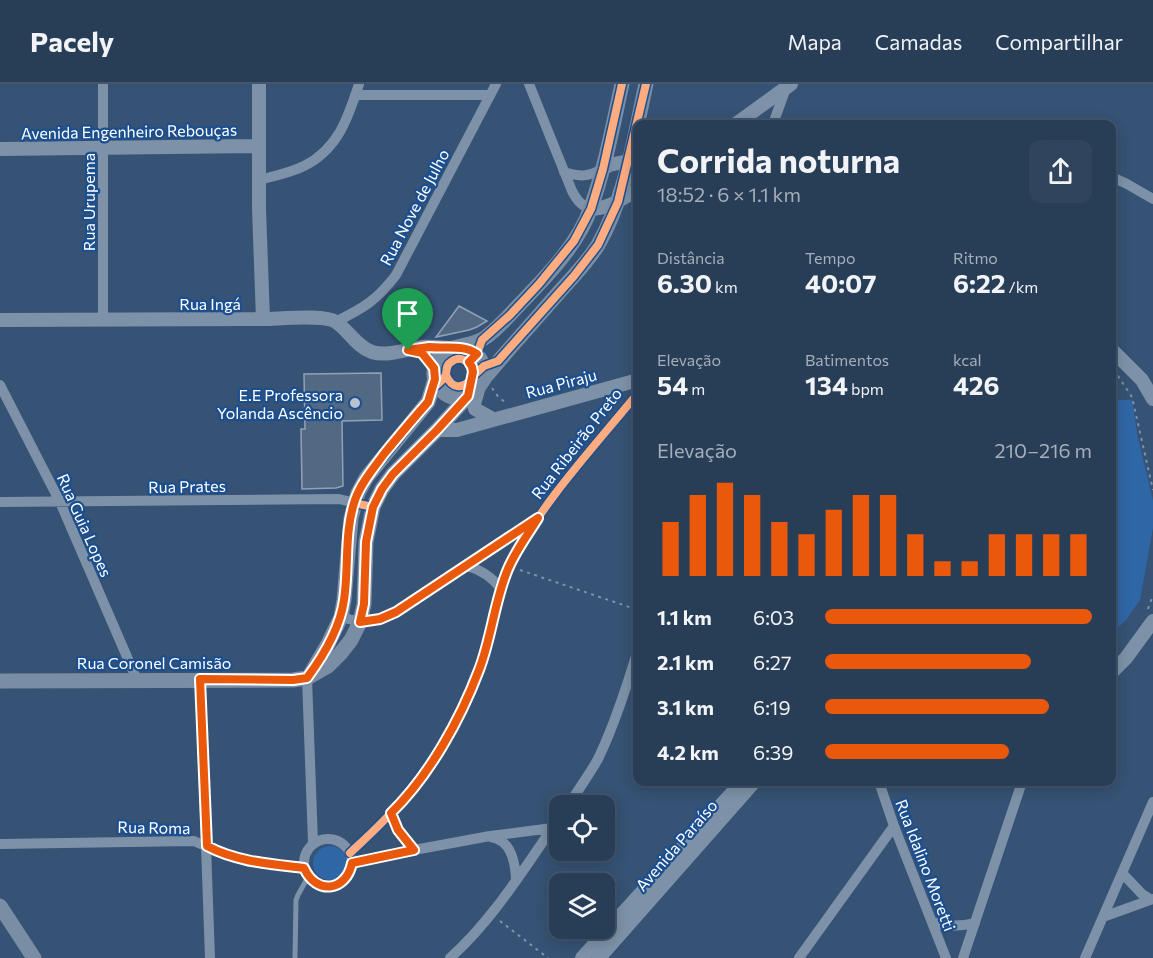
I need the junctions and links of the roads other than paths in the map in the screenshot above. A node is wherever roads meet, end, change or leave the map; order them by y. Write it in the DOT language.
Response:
graph roads {
  1 [pos="103,84"];
  2 [pos="259,84"];
  3 [pos="359,84"];
  4 [pos="496,84"];
  5 [pos="529,84"];
  6 [pos="622,84"];
  7 [pos="646,84"];
  8 [pos="789,86"];
  9 [pos="356,95"];
  10 [pos="490,95"];
  11 [pos="640,120"];
  12 [pos="742,120"];
  13 [pos="775,120"];
  14 [pos="259,146"];
  15 [pos="102,148"];
  16 [pos="0,149"];
  17 [pos="633,160"];
  18 [pos="603,169"];
  19 [pos="564,172"];
  20 [pos="1116,179"];
  21 [pos="259,180"];
  22 [pos="633,192"];
  23 [pos="1153,199"];
  24 [pos="618,202"];
  25 [pos="591,209"];
  26 [pos="263,319"];
  27 [pos="0,320"];
  28 [pos="103,320"];
  29 [pos="335,322"];
  30 [pos="457,347"];
  31 [pos="408,350"];
  32 [pos="1116,354"];
  33 [pos="435,374"];
  34 [pos="633,381"];
  35 [pos="480,384"];
  36 [pos="0,385"];
  37 [pos="633,399"];
  38 [pos="1153,399"];
  39 [pos="493,419"];
  40 [pos="437,430"];
  41 [pos="0,502"];
  42 [pos="60,502"];
  43 [pos="354,503"];
  44 [pos="373,507"];
  45 [pos="538,518"];
  46 [pos="467,566"];
  47 [pos="501,590"];
  48 [pos="341,617"];
  49 [pos="1153,621"];
  50 [pos="360,622"];
  51 [pos="1116,668"];
  52 [pos="633,676"];
  53 [pos="307,678"];
  54 [pos="200,679"];
  55 [pos="137,680"];
  56 [pos="0,681"];
  57 [pos="746,786"];
  58 [pos="880,786"];
  59 [pos="1021,786"];
  60 [pos="576,795"];
  61 [pos="1153,802"];
  62 [pos="391,813"];
  63 [pos="894,825"];
  64 [pos="549,828"];
  65 [pos="549,832"];
  66 [pos="490,836"];
  67 [pos="314,843"];
  68 [pos="0,844"];
  69 [pos="207,846"];
  70 [pos="414,850"];
  71 [pos="351,858"];
  72 [pos="306,873"];
  73 [pos="1122,873"];
  74 [pos="516,879"];
  75 [pos="1152,899"];
  76 [pos="0,906"];
  77 [pos="1103,917"];
  78 [pos="5,921"];
  79 [pos="932,922"];
  80 [pos="975,923"];
  81 [pos="598,955"];
  82 [pos="34,958"];
  83 [pos="210,958"];
  84 [pos="295,958"];
  85 [pos="450,958"];
  86 [pos="582,958"];
  87 [pos="799,958"];
  88 [pos="946,958"];
  89 [pos="963,958"];
  90 [pos="1085,958"];
  1 -- 15 [label="street, Rua Urupema"];
  2 -- 14 [label="street"];
  3 -- 9 [label="street"];
  4 -- 10 [label="street, Rua Nove de Julho"];
  5 -- 19 [label="street"];
  6 -- 18 [label="main road"];
  7 -- 11 [label="main road"];
  8 -- 12 [label="street"];
  8 -- 13 [label="street"];
  9 -- 10 [label="street"];
  9 -- 21 [label="street"];
  10 -- 29 [label="street, Rua Nove de Julho"];
  14 -- 15 [label="street, Avenida Engenheiro Rebouças"];
  14 -- 21 [label="street"];
  15 -- 16 [label="street, Avenida Engenheiro Rebouças"];
  15 -- 28 [label="street, Rua Urupema"];
  17 -- 18 [label="street"];
  17 -- 24 [label="main road"];
  18 -- 19 [label="street"];
  18 -- 25 [label="main road"];
  19 -- 25 [label="street"];
  20 -- 23 [label="street"];
  21 -- 26 [label="street"];
  22 -- 24 [label="street"];
  24 -- 25 [label="street"];
  24 -- 35 [label="main road"];
  25 -- 30 [label="main road"];
  26 -- 28 [label="street, Rua Ingá"];
  26 -- 29 [label="street, Rua Ingá"];
  27 -- 28 [label="street, Rua Ingá"];
  29 -- 31 [label="street"];
  30 -- 31 [label="street"];
  30 -- 33 [label="main road"];
  30 -- 35 [label="main road"];
  31 -- 33 [label="street"];
  32 -- 38 [label="street"];
  33 -- 35 [label="main road"];
  33 -- 43 [label="main road"];
  34 -- 39 [label="street, Rua Piraju"];
  35 -- 39 [label="street"];
  35 -- 40 [label="main road"];
  36 -- 42 [label="street, Rua Guia Lopes"];
  37 -- 45 [label="street, Rua Ribeirão Preto"];
  39 -- 40 [label="street, Rua Piraju"];
  40 -- 44 [label="main road"];
  41 -- 42 [label="street, Rua Prates"];
  42 -- 43 [label="street, Rua Prates"];
  42 -- 55 [label="street, Rua Guia Lopes"];
  43 -- 44 [label="street, Rua Prates"];
  43 -- 48 [label="main road"];
  44 -- 50 [label="main road"];
  45 -- 46 [label="street"];
  45 -- 47 [label="street, Rua Ribeirão Preto"];
  46 -- 47 [label="street"];
  46 -- 50 [label="street"];
  47 -- 62 [label="street, Rua Ribeirão Preto"];
  48 -- 50 [label="street"];
  48 -- 53 [label="main road"];
  49 -- 51 [label="street"];
  50 -- 53 [label="main road"];
  52 -- 60 [label="street"];
  53 -- 54 [label="main road, Rua Coronel Camisão"];
  53 -- 67 [label="street"];
  54 -- 55 [label="main road, Rua Coronel Camisão"];
  54 -- 69 [label="street"];
  55 -- 56 [label="main road, Rua Coronel Camisão"];
  57 -- 81 [label="street, Avenida Paraíso"];
  58 -- 63 [label="street, Rua Idalino Moretti"];
  59 -- 80 [label="street"];
  61 -- 73 [label="street"];
  62 -- 70 [label="street"];
  62 -- 71 [label="street, Rua Ribeirão Preto"];
  63 -- 79 [label="street, Rua Idalino Moretti"];
  63 -- 87 [label="street"];
  64 -- 66 [label="street"];
  65 -- 74 [label="street"];
  66 -- 70 [label="street"];
  66 -- 74 [label="street"];
  67 -- 71 [label="street"];
  67 -- 72 [label="street"];
  68 -- 69 [label="street, Rua Roma"];
  69 -- 72 [label="street, Rua Roma"];
  69 -- 83 [label="street"];
  70 -- 71 [label="street"];
  71 -- 72 [label="street"];
  72 -- 84 [label="lane"];
  73 -- 75 [label="street"];
  73 -- 77 [label="street"];
  74 -- 85 [label="street"];
  75 -- 77 [label="street"];
  76 -- 78 [label="main road"];
  77 -- 90 [label="street"];
  78 -- 82 [label="main road"];
  79 -- 80 [label="street"];
  79 -- 88 [label="street, Rua Idalino Moretti"];
  80 -- 89 [label="street"];
  81 -- 86 [label="street, Avenida Paraíso"];
}
